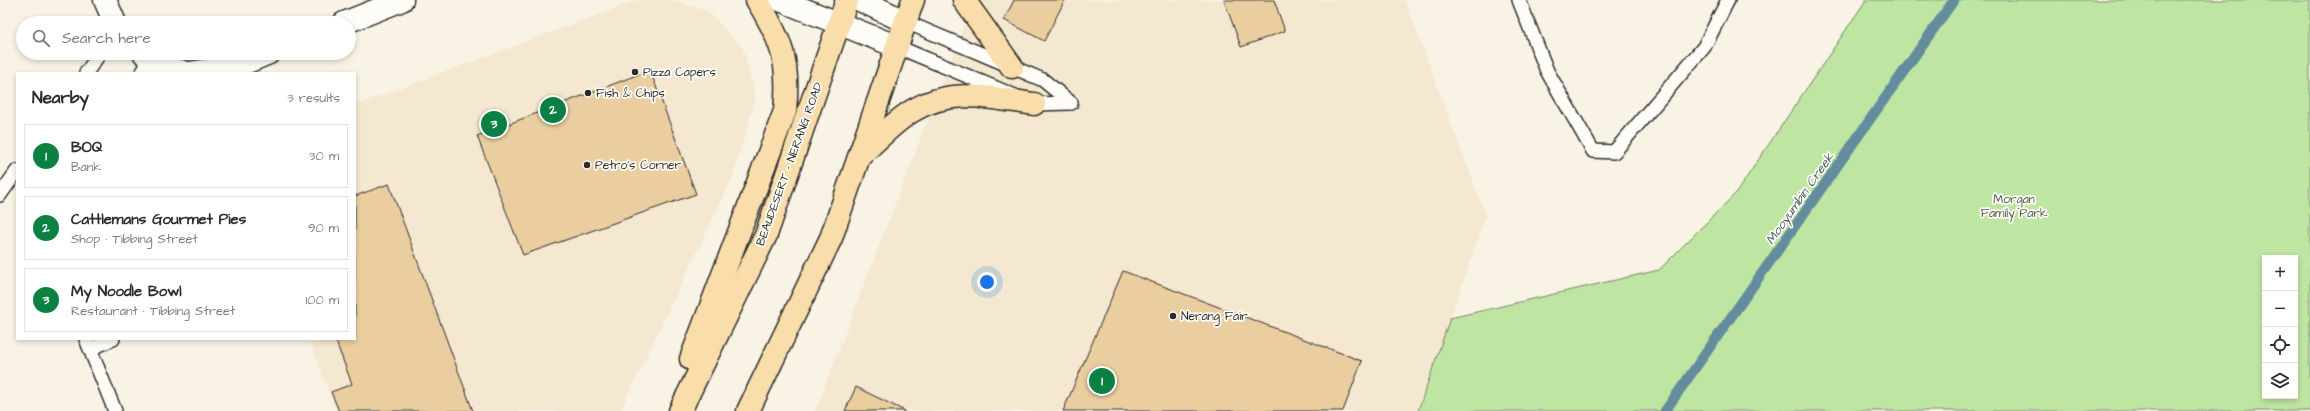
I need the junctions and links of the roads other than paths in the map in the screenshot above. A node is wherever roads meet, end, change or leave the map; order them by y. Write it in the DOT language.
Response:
graph roads {
  1 [pos="105,0"];
  2 [pos="402,0"];
  3 [pos="757,0"];
  4 [pos="780,0"];
  5 [pos="847,0"];
  6 [pos="860,0"];
  7 [pos="913,0"];
  8 [pos="964,0"];
  9 [pos="1519,0"];
  10 [pos="1728,0"];
  11 [pos="113,16"];
  12 [pos="356,18"];
  13 [pos="906,22"];
  14 [pos="839,24"];
  15 [pos="898,47"];
  16 [pos="95,60"];
  17 [pos="252,60"];
  18 [pos="146,62"];
  19 [pos="1012,67"];
  20 [pos="87,72"];
  21 [pos="182,72"];
  22 [pos="195,72"];
  23 [pos="1034,104"];
  24 [pos="862,153"];
  25 [pos="16,172"];
  26 [pos="0,195"];
  27 [pos="108,340"];
  28 [pos="89,344"];
  29 [pos="115,411"];
  30 [pos="671,411"];
  31 [pos="680,411"];
  32 [pos="748,411"];
  1 -- 11 [label="street"];
  2 -- 12 [label="street"];
  3 -- 30 [label="main road"];
  4 -- 14 [label="street"];
  5 -- 14 [label="main road, BEAUDESERT - NERANG ROAD"];
  6 -- 13 [label="street"];
  7 -- 13 [label="main road"];
  8 -- 19 [label="main road"];
  9 -- 10 [label="lane"];
  13 -- 15 [label="main road"];
  13 -- 19 [label="lane"];
  14 -- 15 [label="street"];
  14 -- 31 [label="main road, BEAUDESERT - NERANG ROAD"];
  15 -- 23 [label="lane"];
  15 -- 24 [label="main road"];
  16 -- 20 [label="lane"];
  17 -- 22 [label="street"];
  18 -- 21 [label="street"];
  19 -- 23 [label="lane"];
  23 -- 24 [label="main road"];
  24 -- 32 [label="main road"];
  25 -- 26 [label="lane"];
  27 -- 28 [label="lane"];
  28 -- 29 [label="lane"];
}
